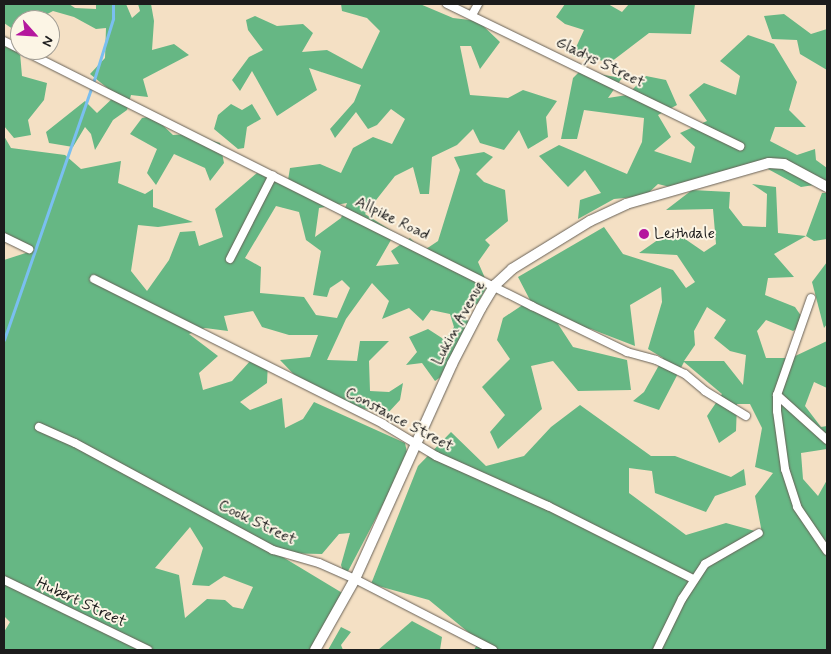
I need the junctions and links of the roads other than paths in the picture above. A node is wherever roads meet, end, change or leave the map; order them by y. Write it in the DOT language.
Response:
graph roads {
  1 [pos="447,4"];
  2 [pos="478,4"];
  3 [pos="472,15"];
  4 [pos="43,60"];
  5 [pos="740,146"];
  6 [pos="273,175"];
  7 [pos="827,187"];
  8 [pos="4,237"];
  9 [pos="29,249"];
  10 [pos="230,259"];
  11 [pos="94,279"];
  12 [pos="495,285"];
  13 [pos="811,298"];
  14 [pos="777,395"];
  15 [pos="746,416"];
  16 [pos="39,427"];
  17 [pos="827,440"];
  18 [pos="416,441"];
  19 [pos="759,533"];
  20 [pos="827,551"];
  21 [pos="355,579"];
  22 [pos="693,579"];
  23 [pos="4,580"];
  24 [pos="148,650"];
  25 [pos="315,650"];
  26 [pos="493,650"];
  27 [pos="657,650"];
  1 -- 3 [label="street, Gladys Street"];
  2 -- 3 [label="street"];
  3 -- 5 [label="street, Gladys Street"];
  4 -- 6 [label="street, Allpike Road"];
  6 -- 10 [label="street"];
  6 -- 12 [label="street, Allpike Road"];
  7 -- 12 [label="street, Lukin Avenue"];
  8 -- 9 [label="street"];
  11 -- 18 [label="street, Constance Street"];
  12 -- 15 [label="street, Allpike Road"];
  12 -- 18 [label="street, Lukin Avenue"];
  13 -- 14 [label="street"];
  14 -- 17 [label="street"];
  14 -- 20 [label="street"];
  16 -- 21 [label="street, Cook Street"];
  18 -- 21 [label="street, Lukin Avenue"];
  18 -- 22 [label="street, Constance Street"];
  19 -- 22 [label="street"];
  21 -- 25 [label="street, Lukin Avenue"];
  21 -- 26 [label="street, Cook Street"];
  22 -- 27 [label="street"];
  23 -- 24 [label="street, Hubert Street"];
}
